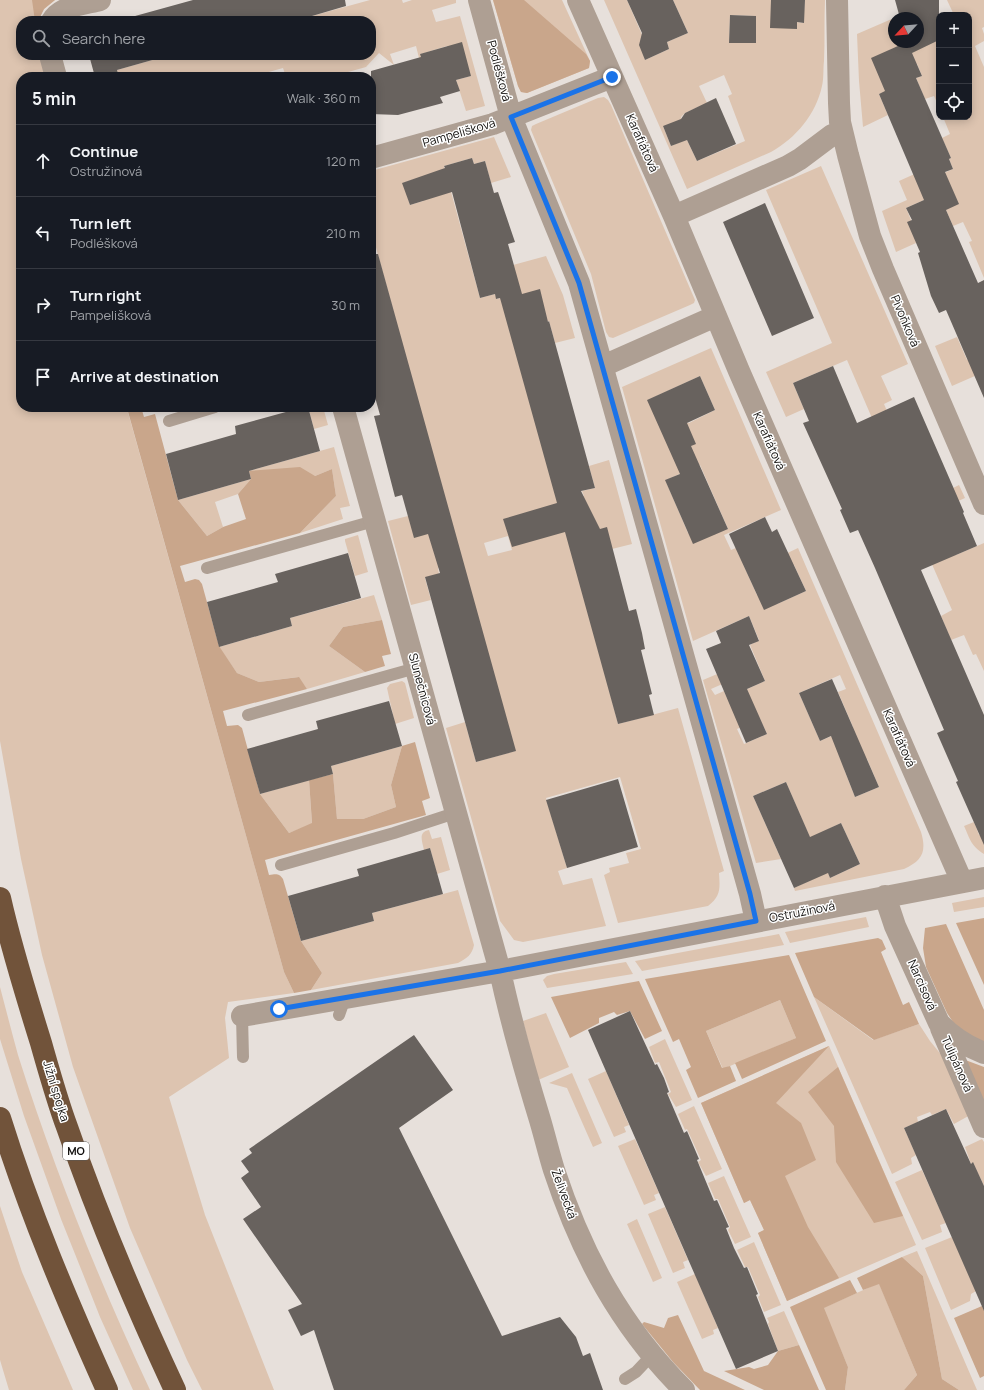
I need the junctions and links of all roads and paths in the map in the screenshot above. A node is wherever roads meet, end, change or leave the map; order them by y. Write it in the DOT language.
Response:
graph roads {
  1 [pos="100,0"];
  2 [pos="479,0"];
  3 [pos="578,0"];
  4 [pos="837,0"];
  5 [pos="55,16"];
  6 [pos="51,60"];
  7 [pos="55,72"];
  8 [pos="612,77"];
  9 [pos="511,117"];
  10 [pos="842,132"];
  11 [pos="376,157"];
  12 [pos="674,216"];
  13 [pos="716,316"];
  14 [pos="603,366"];
  15 [pos="199,412"];
  16 [pos="344,412"];
  17 [pos="169,421"];
  18 [pos="984,504"];
  19 [pos="374,521"];
  20 [pos="207,568"];
  21 [pos="416,668"];
  22 [pos="248,715"];
  23 [pos="456,813"];
  24 [pos="281,865"];
  25 [pos="984,878"];
  26 [pos="962,882"];
  27 [pos="885,896"];
  28 [pos="0,898"];
  29 [pos="756,921"];
  30 [pos="500,971"];
  31 [pos="242,1016"];
  32 [pos="939,1023"];
  33 [pos="984,1053"];
  34 [pos="243,1057"];
  35 [pos="0,1118"];
  36 [pos="984,1127"];
  37 [pos="652,1355"];
  38 [pos="625,1379"];
  39 [pos="107,1390"];
  40 [pos="175,1390"];
  41 [pos="684,1390"];
  1 -- 5 [label="street"];
  2 -- 9 [label="street, Podléšková"];
  3 -- 8 [label="street, Karafiátová"];
  4 -- 10 [label="street, Pivoňková"];
  6 -- 7 [label="street"];
  8 -- 9 [label="street, Pampelišková"];
  8 -- 12 [label="street, Karafiátová"];
  9 -- 11 [label="street, Pampelišková"];
  9 -- 14 [label="street, Podléšková"];
  10 -- 12 [label="street"];
  10 -- 18 [label="street, Pivoňková"];
  12 -- 13 [label="street, Karafiátová"];
  13 -- 14 [label="street"];
  13 -- 26 [label="street, Karafiátová"];
  14 -- 29 [label="street, Podléšková"];
  15 -- 17 [label="lane"];
  16 -- 19 [label="street, Slunečnicová"];
  19 -- 20 [label="lane"];
  19 -- 21 [label="street, Slunečnicová"];
  21 -- 22 [label="lane"];
  21 -- 23 [label="street, Slunečnicová"];
  23 -- 24 [label="lane"];
  23 -- 30 [label="street, Slunečnicová"];
  25 -- 26 [label="street, Ostružinová"];
  26 -- 27 [label="street, Ostružinová"];
  27 -- 29 [label="street, Ostružinová"];
  27 -- 32 [label="street, Narcisová"];
  28 -- 40 [label="highway, Jižní spojka / MO"];
  29 -- 30 [label="street, Ostružinová"];
  30 -- 31 [label="street, Ostružinová"];
  30 -- 37 [label="street, Želivecká"];
  31 -- 34 [label="lane"];
  32 -- 33 [label="street, Narcisová"];
  32 -- 36 [label="street, Tulipánová"];
  35 -- 39 [label="highway"];
  37 -- 38 [label="lane"];
  37 -- 41 [label="street, Želivecká"];
}
